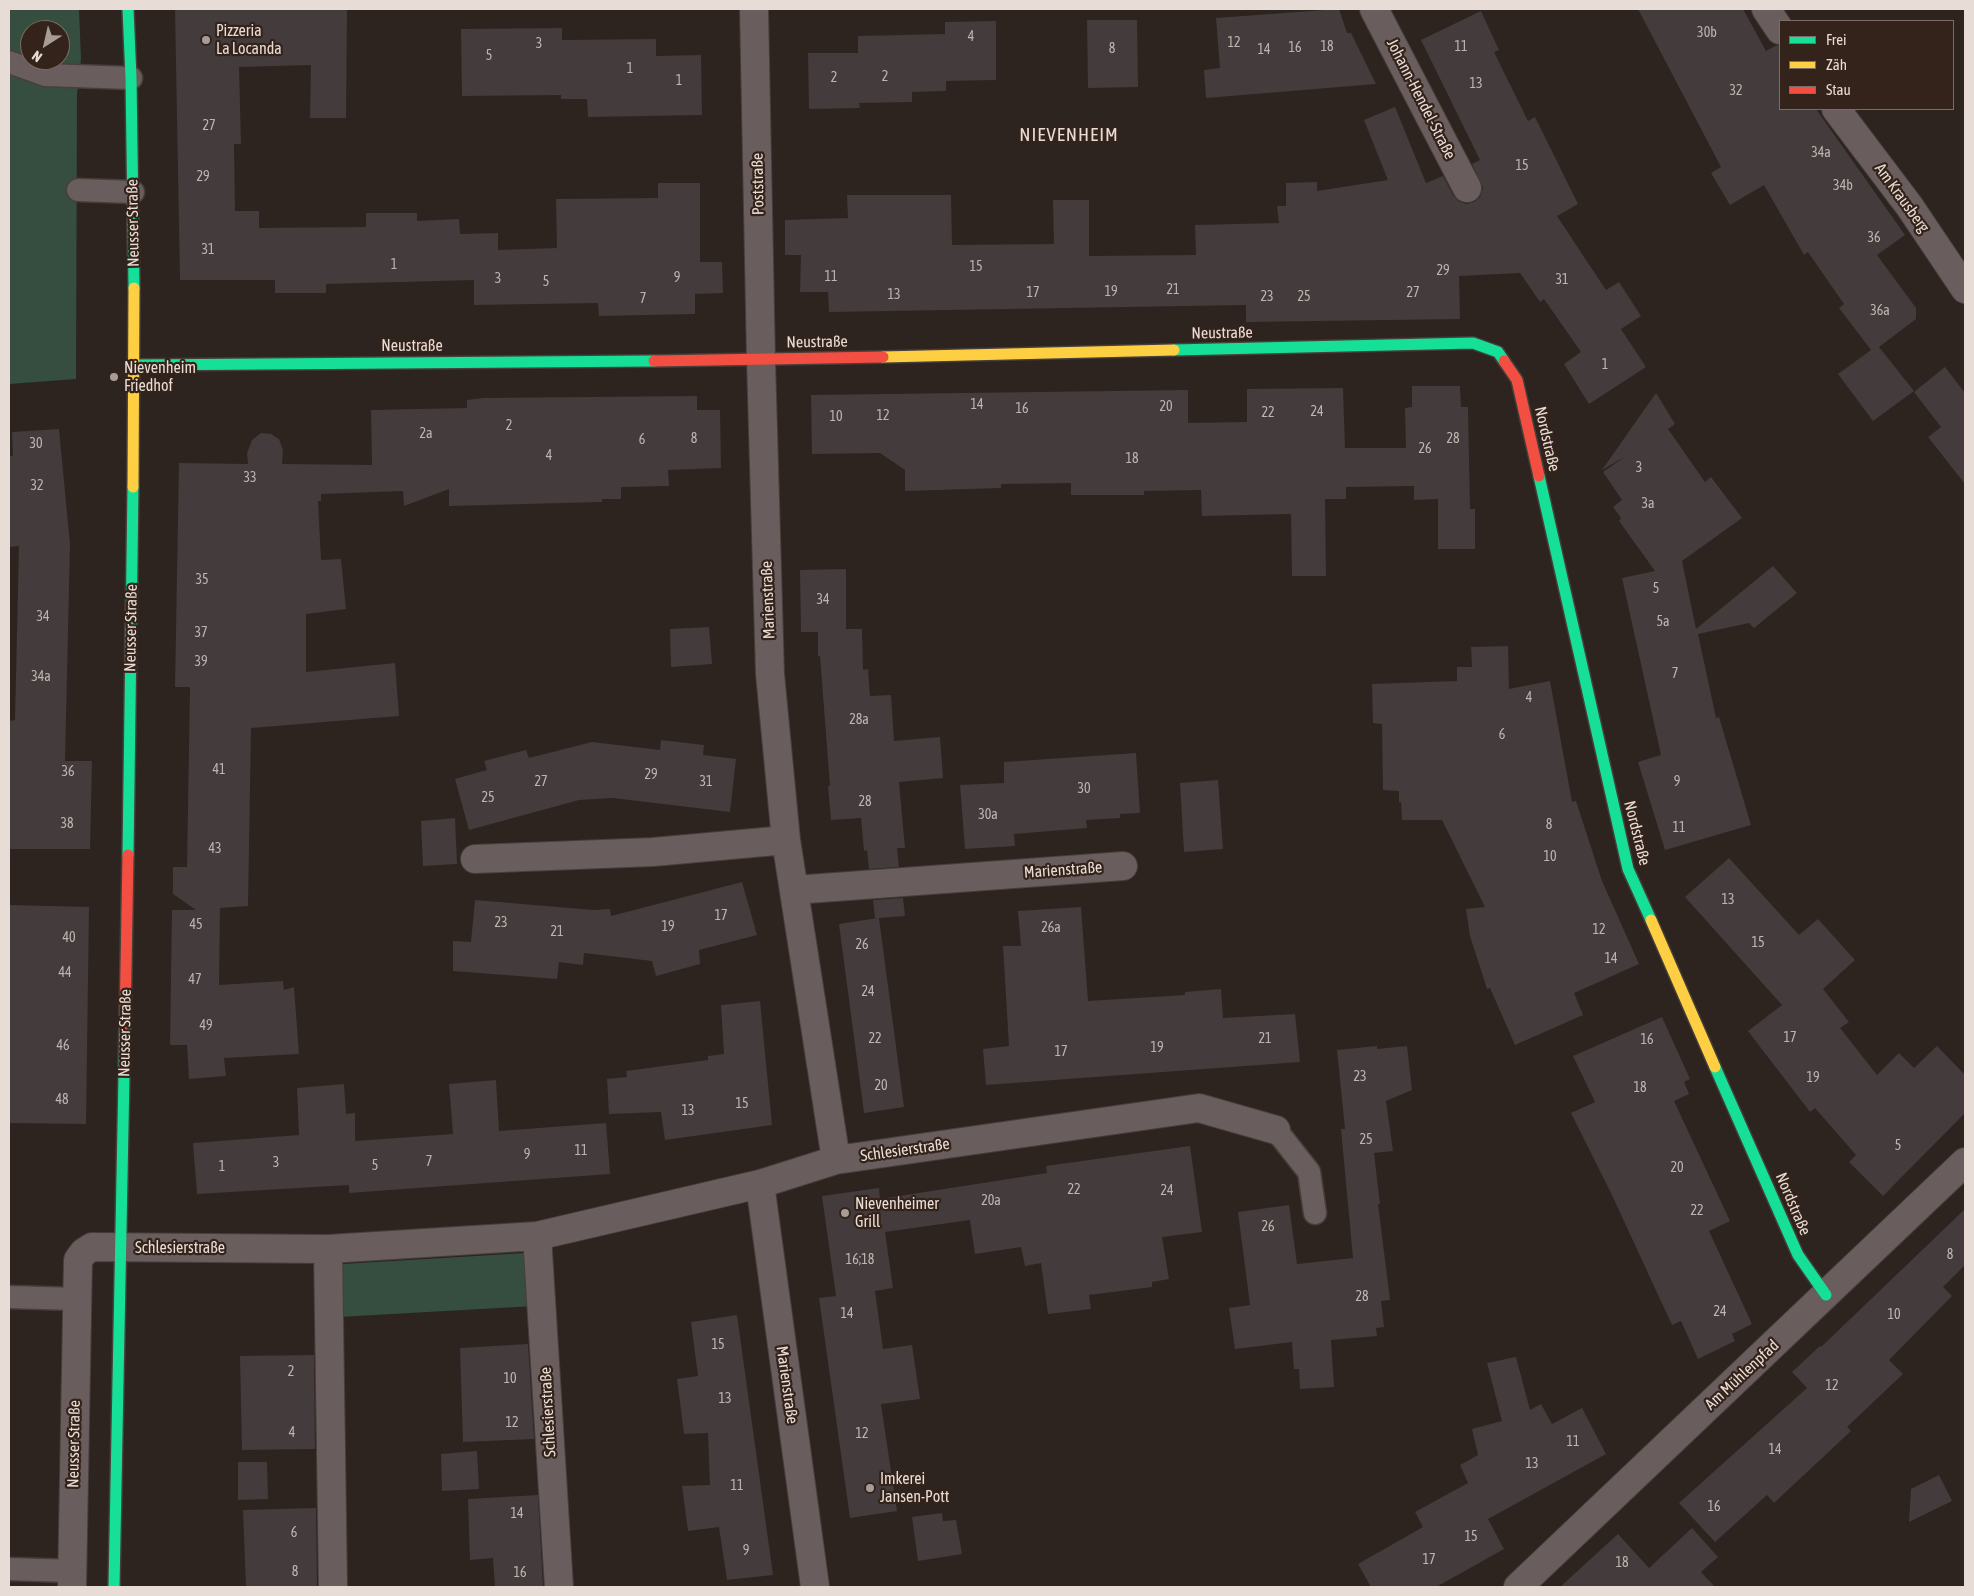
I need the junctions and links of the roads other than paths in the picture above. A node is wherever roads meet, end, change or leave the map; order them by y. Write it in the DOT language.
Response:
graph roads {
  1 [pos="128,9"];
  2 [pos="754,9"];
  3 [pos="1374,9"];
  4 [pos="1766,9"];
  5 [pos="1779,28"];
  6 [pos="9,62"];
  7 [pos="131,78"];
  8 [pos="1837,110"];
  9 [pos="1467,188"];
  10 [pos="78,190"];
  11 [pos="133,192"];
  12 [pos="1965,289"];
  13 [pos="1498,352"];
  14 [pos="761,360"];
  15 [pos="135,365"];
  16 [pos="786,840"];
  17 [pos="475,859"];
  18 [pos="1123,866"];
  19 [pos="794,890"];
  20 [pos="1276,1130"];
  21 [pos="836,1160"];
  22 [pos="1965,1162"];
  23 [pos="760,1184"];
  24 [pos="1315,1213"];
  25 [pos="537,1236"];
  26 [pos="122,1248"];
  27 [pos="328,1249"];
  28 [pos="1826,1295"];
  29 [pos="9,1297"];
  30 [pos="76,1299"];
  31 [pos="9,1569"];
  32 [pos="72,1579"];
  33 [pos="114,1587"];
  34 [pos="333,1587"];
  35 [pos="559,1587"];
  36 [pos="815,1587"];
  37 [pos="1518,1587"];
  1 -- 7 [label="street, Neusser Straße"];
  2 -- 14 [label="street, Poststraße"];
  3 -- 9 [label="street, Johann-Hendel-Straße"];
  4 -- 5 [label="street"];
  6 -- 7 [label="lane"];
  7 -- 11 [label="street, Neusser Straße"];
  8 -- 12 [label="street, Am Krausberg"];
  10 -- 11 [label="lane"];
  11 -- 15 [label="street, Neusser Straße"];
  13 -- 14 [label="street, Neustraße"];
  13 -- 28 [label="street, Nordstraße"];
  14 -- 15 [label="street, Neustraße"];
  14 -- 16 [label="street, Marienstraße"];
  15 -- 26 [label="street, Neusser Straße"];
  16 -- 17 [label="street"];
  16 -- 19 [label="street, Marienstraße"];
  18 -- 19 [label="street, Marienstraße"];
  19 -- 21 [label="street, Marienstraße"];
  20 -- 21 [label="street, Schlesierstraße"];
  20 -- 24 [label="lane"];
  21 -- 23 [label="street, Schlesierstraße"];
  22 -- 28 [label="street, Am Mühlenpfad"];
  23 -- 25 [label="street, Schlesierstraße"];
  23 -- 36 [label="street, Marienstraße"];
  25 -- 27 [label="street, Schlesierstraße"];
  25 -- 35 [label="street, Schlesierstraße"];
  26 -- 27 [label="street, Schlesierstraße"];
  26 -- 30 [label="street, Neusser Straße"];
  26 -- 33 [label="street, Neusser Straße"];
  27 -- 34 [label="street"];
  28 -- 37 [label="street, Am Mühlenpfad"];
  29 -- 30 [label="lane"];
  30 -- 32 [label="street, Neusser Straße"];
  31 -- 32 [label="lane"];
}
